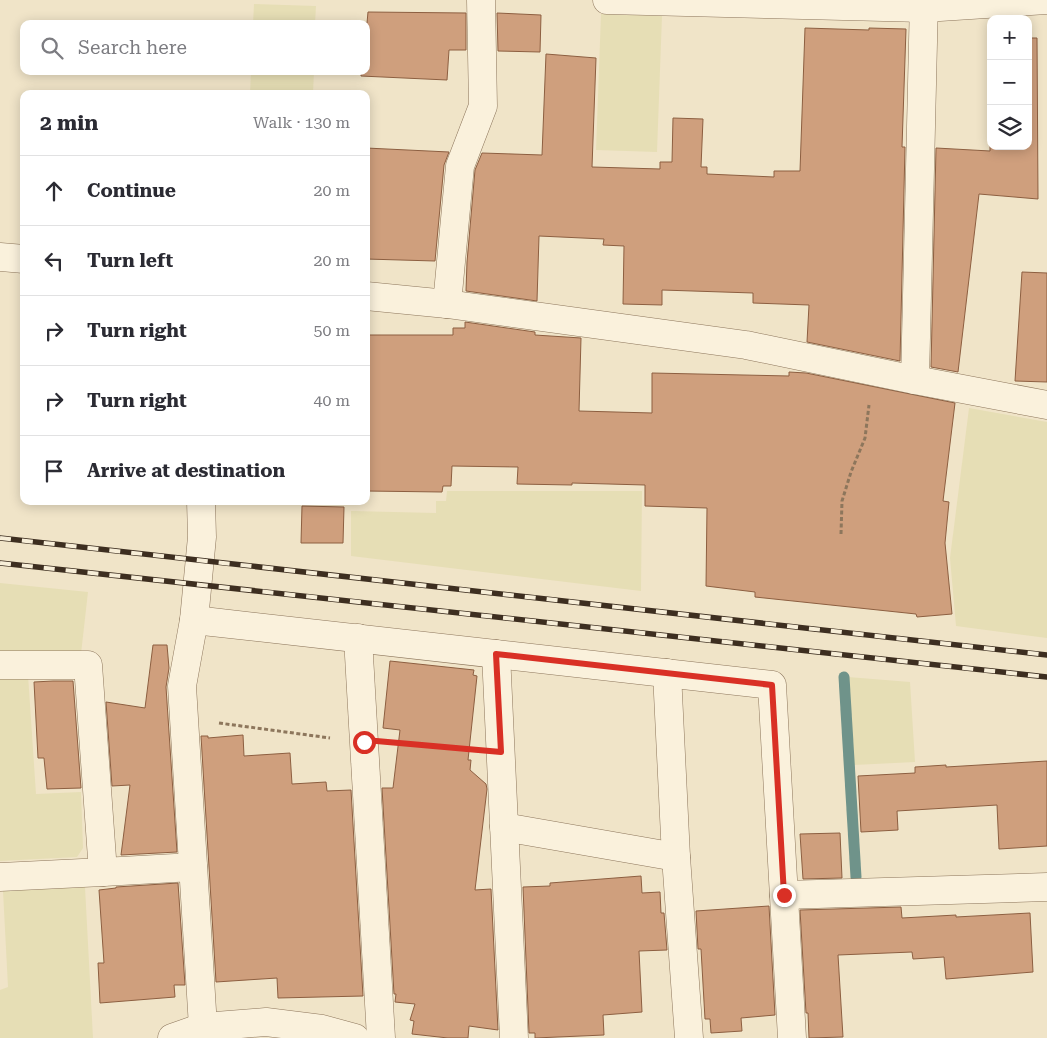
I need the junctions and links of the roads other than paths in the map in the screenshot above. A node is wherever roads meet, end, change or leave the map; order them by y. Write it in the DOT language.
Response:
graph roads {
  1 [pos="481,0"];
  2 [pos="607,0"];
  3 [pos="1047,0"];
  4 [pos="924,4"];
  5 [pos="0,257"];
  6 [pos="20,259"];
  7 [pos="370,296"];
  8 [pos="447,304"];
  9 [pos="915,380"];
  10 [pos="1047,405"];
  11 [pos="201,505"];
  12 [pos="194,620"];
  13 [pos="358,638"];
  14 [pos="496,654"];
  15 [pos="0,665"];
  16 [pos="667,673"];
  17 [pos="504,827"];
  18 [pos="676,857"];
  19 [pos="193,867"];
  20 [pos="103,872"];
  21 [pos="0,877"];
  22 [pos="1047,887"];
  23 [pos="784,895"];
  24 [pos="203,1027"];
  25 [pos="172,1038"];
  26 [pos="355,1038"];
  27 [pos="381,1038"];
  28 [pos="514,1038"];
  29 [pos="689,1038"];
  30 [pos="792,1038"];
  1 -- 8 [label="street"];
  2 -- 4 [label="street"];
  3 -- 4 [label="street"];
  4 -- 9 [label="street"];
  5 -- 6 [label="street"];
  7 -- 8 [label="street"];
  8 -- 9 [label="street"];
  9 -- 10 [label="street"];
  11 -- 12 [label="street"];
  12 -- 13 [label="street"];
  12 -- 19 [label="street"];
  13 -- 14 [label="street"];
  13 -- 27 [label="street"];
  14 -- 16 [label="street"];
  14 -- 17 [label="street"];
  15 -- 20 [label="street"];
  16 -- 18 [label="street"];
  16 -- 23 [label="street"];
  17 -- 18 [label="street"];
  17 -- 28 [label="street"];
  18 -- 29 [label="street"];
  19 -- 20 [label="street"];
  19 -- 24 [label="street"];
  20 -- 21 [label="street"];
  22 -- 23 [label="street"];
  23 -- 30 [label="street"];
  24 -- 25 [label="street"];
  24 -- 26 [label="street"];
}
